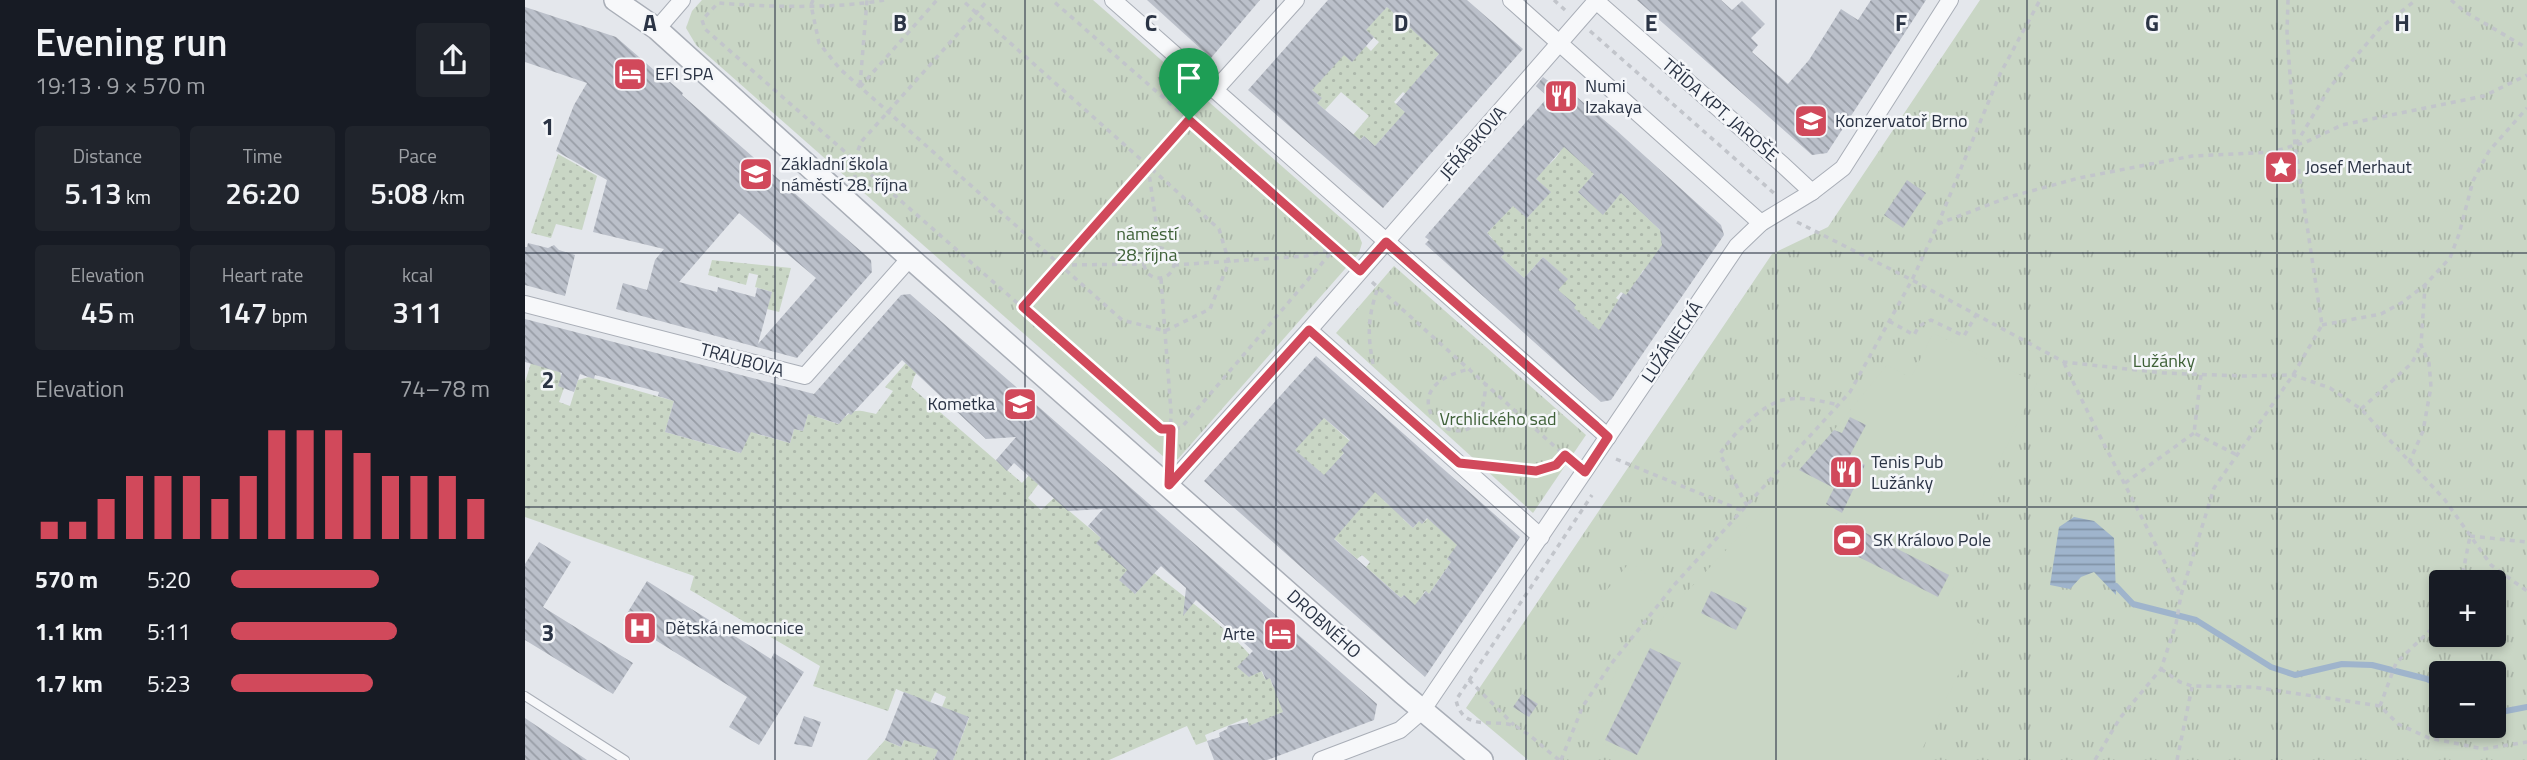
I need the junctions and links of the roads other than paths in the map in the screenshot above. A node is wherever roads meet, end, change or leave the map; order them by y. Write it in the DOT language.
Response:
graph roads {
  1 [pos="615,0"];
  2 [pos="683,0"];
  3 [pos="1113,0"];
  4 [pos="1296,0"];
  5 [pos="1511,0"];
  6 [pos="1595,0"];
  7 [pos="1950,0"];
  8 [pos="657,29"];
  9 [pos="1560,44"];
  10 [pos="1215,90"];
  11 [pos="1811,192"];
  12 [pos="1761,223"];
  13 [pos="1386,242"];
  14 [pos="910,258"];
  15 [pos="525,304"];
  16 [pos="1309,330"];
  17 [pos="1608,437"];
  18 [pos="1169,485"];
  19 [pos="1541,537"];
  20 [pos="525,696"];
  21 [pos="1422,711"];
  22 [pos="625,760"];
  23 [pos="1321,760"];
  24 [pos="1482,760"];
  1 -- 8 [label="street"];
  2 -- 8 [label="street"];
  3 -- 10 [label="street"];
  4 -- 10 [label="street"];
  5 -- 9 [label="street"];
  6 -- 9 [label="street, TŘÍDA KPT. JAROŠE"];
  6 -- 11 [label="street, TŘÍDA KPT. JAROŠE"];
  7 -- 11 [label="street, LUŽÁNECKÁ"];
  8 -- 14 [label="street"];
  9 -- 12 [label="street"];
  9 -- 13 [label="street, JEŘÁBKOVA"];
  10 -- 13 [label="street"];
  11 -- 12 [label="street, LUŽÁNECKÁ"];
  12 -- 17 [label="street, LUŽÁNECKÁ"];
  13 -- 16 [label="street"];
  13 -- 17 [label="street"];
  14 -- 15 [label="street, TRAUBOVA"];
  14 -- 18 [label="street"];
  16 -- 18 [label="street"];
  16 -- 19 [label="street"];
  17 -- 19 [label="street, LUŽÁNECKÁ"];
  18 -- 21 [label="street, DROBNÉHO"];
  19 -- 21 [label="street, LUŽÁNECKÁ"];
  20 -- 22 [label="lane"];
  21 -- 23 [label="street, LUŽÁNECKÁ"];
  21 -- 24 [label="street, DROBNÉHO"];
}
